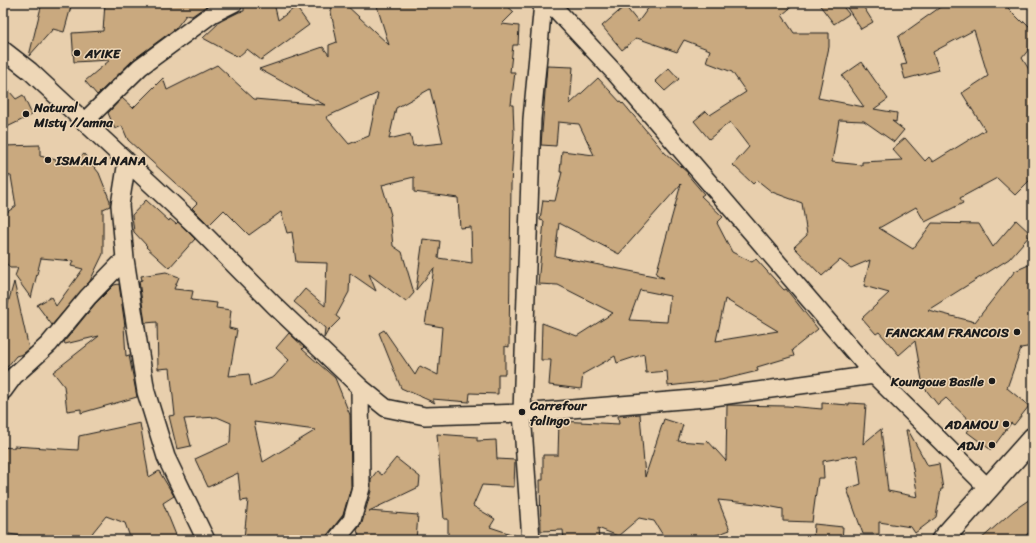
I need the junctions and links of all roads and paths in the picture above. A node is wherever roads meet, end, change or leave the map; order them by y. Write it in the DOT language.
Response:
graph roads {
  1 [pos="234,3"];
  2 [pos="544,3"];
  3 [pos="550,3"];
  4 [pos="3,50"];
  5 [pos="84,122"];
  6 [pos="127,161"];
  7 [pos="125,259"];
  8 [pos="874,375"];
  9 [pos="360,387"];
  10 [pos="3,391"];
  11 [pos="522,413"];
  12 [pos="1032,442"];
  13 [pos="988,488"];
  14 [pos="206,540"];
  15 [pos="336,540"];
  16 [pos="531,540"];
  17 [pos="942,540"];
  1 -- 5 [label="street"];
  2 -- 11 [label="street"];
  3 -- 8 [label="street"];
  4 -- 5 [label="street"];
  5 -- 6 [label="street"];
  6 -- 7 [label="street"];
  6 -- 9 [label="street"];
  7 -- 10 [label="street"];
  7 -- 14 [label="street"];
  8 -- 11 [label="street"];
  8 -- 13 [label="street"];
  9 -- 11 [label="street"];
  9 -- 15 [label="street"];
  11 -- 16 [label="street"];
  12 -- 13 [label="street"];
  13 -- 17 [label="street"];
}
